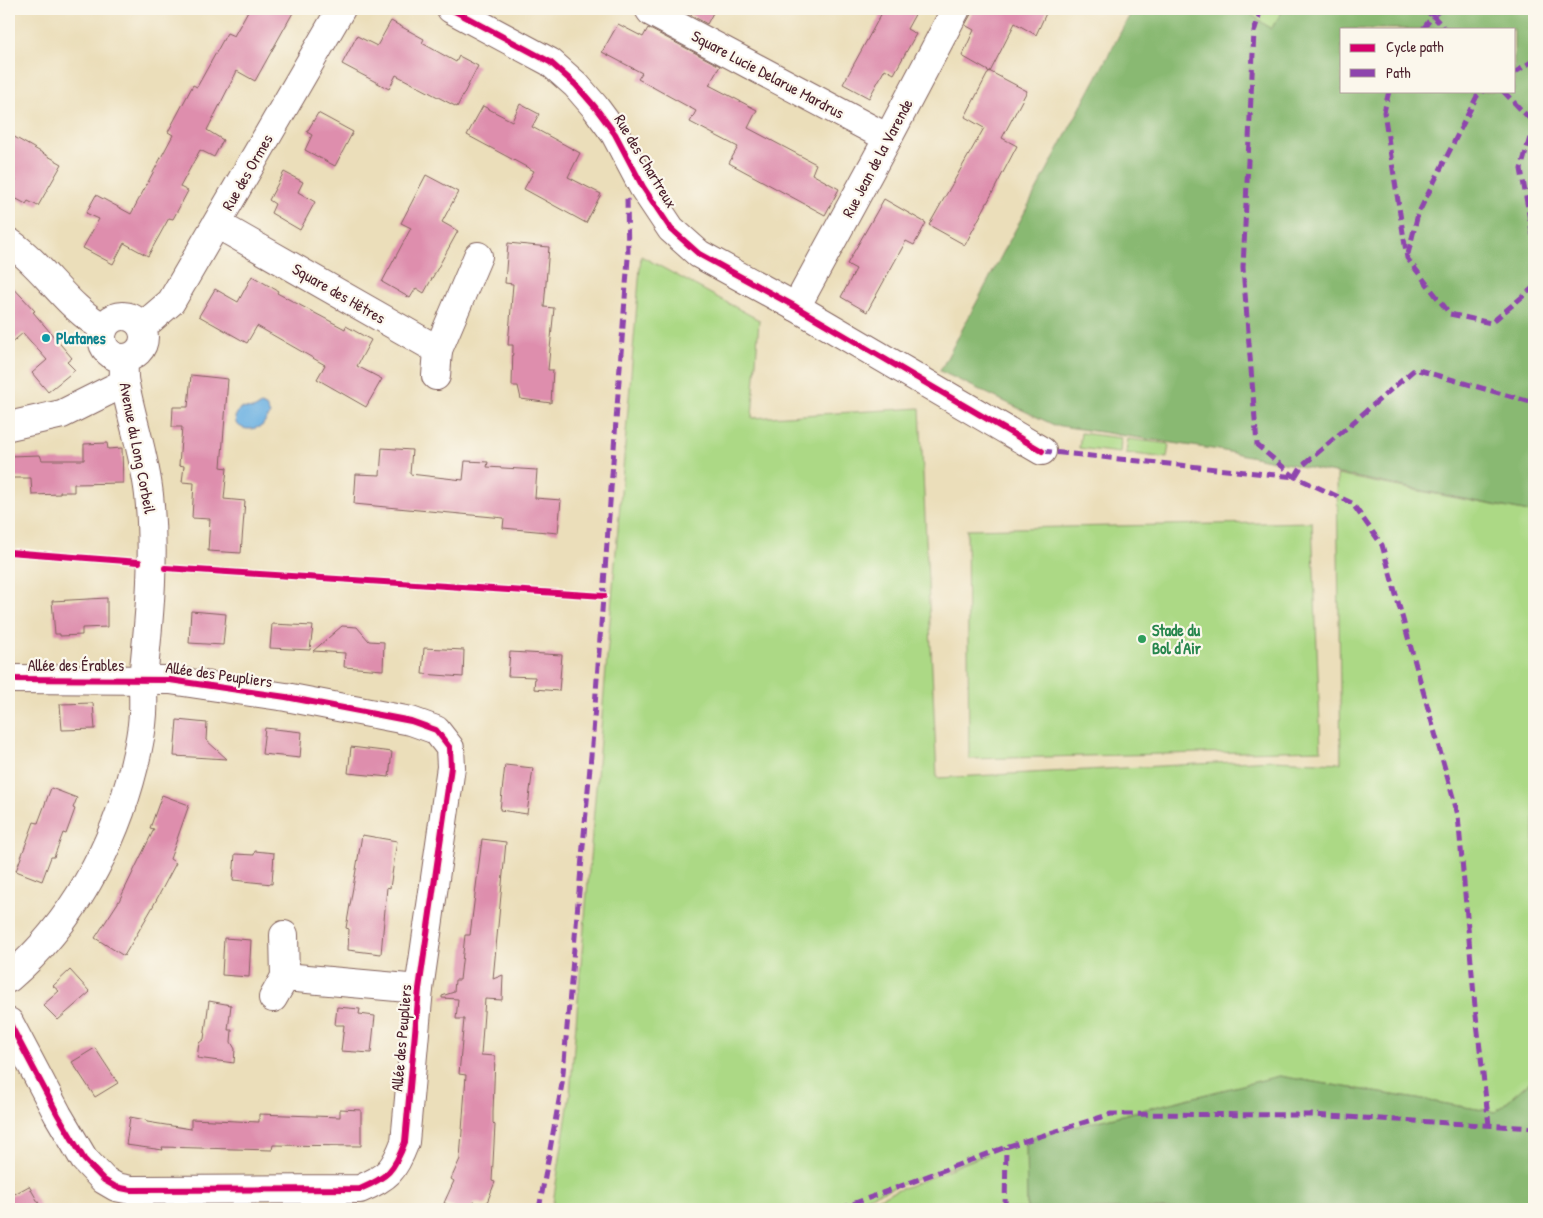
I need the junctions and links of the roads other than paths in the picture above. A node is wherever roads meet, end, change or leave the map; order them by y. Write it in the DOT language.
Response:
graph roads {
  1 [pos="341,9"];
  2 [pos="451,9"];
  3 [pos="649,9"];
  4 [pos="956,9"];
  5 [pos="888,138"];
  6 [pos="216,224"];
  7 [pos="9,242"];
  8 [pos="478,256"];
  9 [pos="796,307"];
  10 [pos="141,326"];
  11 [pos="104,328"];
  12 [pos="124,371"];
  13 [pos="9,426"];
  14 [pos="1042,451"];
  15 [pos="9,679"];
  16 [pos="143,679"];
  17 [pos="284,935"];
  18 [pos="9,978"];
  19 [pos="419,989"];
  20 [pos="9,1022"];
  1 -- 6 [label="street, Rue des Ormes"];
  2 -- 9 [label="street, Rue des Chartreux"];
  3 -- 5 [label="street, Square Lucie Delarue Mardrus"];
  4 -- 5 [label="street, Rue Jean de la Varende"];
  5 -- 9 [label="street, Rue Jean de la Varende"];
  6 -- 8 [label="street, Square des Hêtres"];
  6 -- 10 [label="street, Rue des Ormes"];
  7 -- 11 [label="street"];
  9 -- 14 [label="street, Rue des Chartreux"];
  10 -- 11 [label="street"];
  10 -- 12 [label="street"];
  11 -- 12 [label="street"];
  12 -- 13 [label="street"];
  12 -- 16 [label="street, Avenue du Long Corbeil"];
  15 -- 16 [label="street, Allée des Érables"];
  16 -- 18 [label="street, Avenue du Long Corbeil"];
  16 -- 19 [label="street, Allée des Peupliers"];
  17 -- 19 [label="street"];
  19 -- 20 [label="street, Allée des Peupliers"];
}
